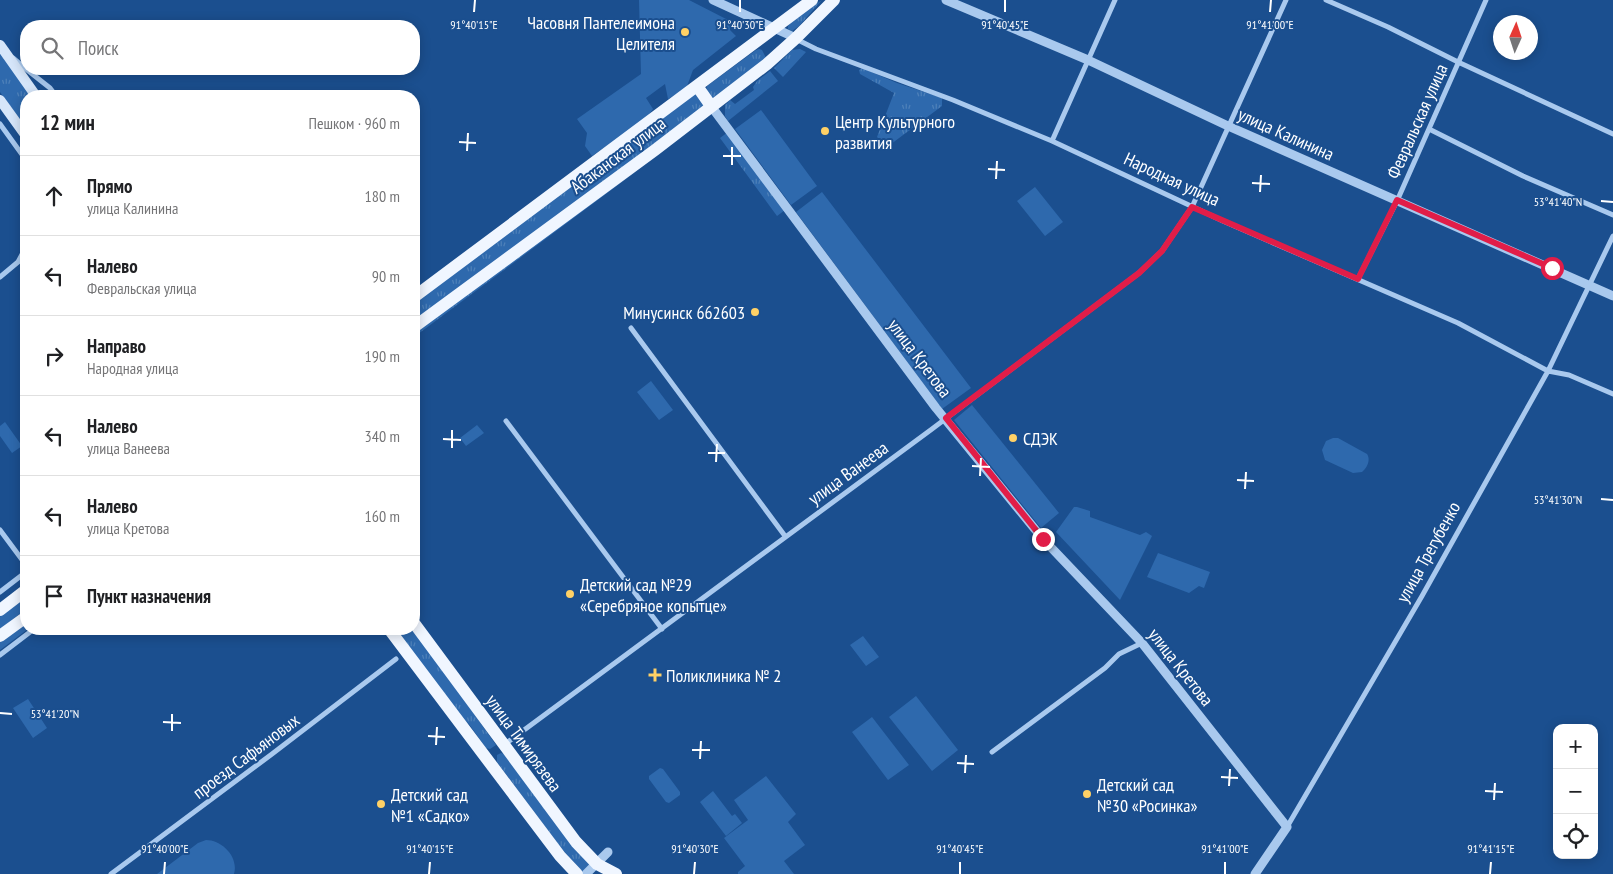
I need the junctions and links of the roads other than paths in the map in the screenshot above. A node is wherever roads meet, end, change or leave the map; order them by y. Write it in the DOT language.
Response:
graph roads {
  1 [pos="713,0"];
  2 [pos="812,0"];
  3 [pos="834,0"];
  4 [pos="946,0"];
  5 [pos="1115,0"];
  6 [pos="1286,0"];
  7 [pos="1326,0"];
  8 [pos="1486,0"];
  9 [pos="774,29"];
  10 [pos="796,38"];
  11 [pos="753,45"];
  12 [pos="2,48"];
  13 [pos="1088,60"];
  14 [pos="770,61"];
  15 [pos="1458,62"];
  16 [pos="20,64"];
  17 [pos="20,73"];
  18 [pos="21,75"];
  19 [pos="34,75"];
  20 [pos="697,86"];
  21 [pos="32,90"];
  22 [pos="52,90"];
  23 [pos="0,100"];
  24 [pos="712,106"];
  25 [pos="0,124"];
  26 [pos="1228,126"];
  27 [pos="20,128"];
  28 [pos="1429,129"];
  29 [pos="1613,134"];
  30 [pos="1052,142"];
  31 [pos="20,152"];
  32 [pos="1397,200"];
  33 [pos="1192,207"];
  34 [pos="1613,215"];
  35 [pos="1613,236"];
  36 [pos="20,258"];
  37 [pos="0,277"];
  38 [pos="1358,279"];
  39 [pos="1590,286"];
  40 [pos="420,293"];
  41 [pos="1613,296"];
  42 [pos="420,324"];
  43 [pos="631,328"];
  44 [pos="1548,371"];
  45 [pos="1613,394"];
  46 [pos="946,418"];
  47 [pos="506,421"];
  48 [pos="0,530"];
  49 [pos="785,536"];
  50 [pos="20,557"];
  51 [pos="20,577"];
  52 [pos="0,592"];
  53 [pos="20,595"];
  54 [pos="0,610"];
  55 [pos="20,621"];
  56 [pos="662,629"];
  57 [pos="420,631"];
  58 [pos="26,635"];
  59 [pos="394,635"];
  60 [pos="0,636"];
  61 [pos="1142,643"];
  62 [pos="0,655"];
  63 [pos="396,659"];
  64 [pos="504,745"];
  65 [pos="992,752"];
  66 [pos="487,758"];
  67 [pos="1286,828"];
  68 [pos="608,852"];
  69 [pos="598,864"];
  70 [pos="111,874"];
  71 [pos="577,874"];
  72 [pos="586,874"];
  73 [pos="616,874"];
  74 [pos="1255,874"];
  1 -- 9 [label="street, Народная улица"];
  2 -- 9 [label="main road, Абаканская улица"];
  3 -- 10 [label="main road, Абаканская улица"];
  4 -- 13 [label="street, улица Калинина"];
  5 -- 13 [label="street"];
  6 -- 26 [label="street, улица Ванеева"];
  7 -- 15 [label="street"];
  8 -- 15 [label="street, Февральская улица"];
  9 -- 10 [label="street, Народная улица"];
  9 -- 11 [label="main road, Абаканская улица"];
  10 -- 14 [label="main road, Абаканская улица"];
  10 -- 30 [label="street, Народная улица"];
  11 -- 14 [label="main road"];
  11 -- 20 [label="main road, Абаканская улица"];
  12 -- 16 [label="street"];
  12 -- 17 [label="main road"];
  13 -- 26 [label="street, улица Калинина"];
  13 -- 30 [label="street"];
  14 -- 24 [label="main road, Абаканская улица"];
  15 -- 28 [label="street, Февральская улица"];
  15 -- 29 [label="street"];
  18 -- 21 [label="main road"];
  19 -- 22 [label="street"];
  20 -- 24 [label="main road"];
  20 -- 40 [label="main road, Абаканская улица"];
  23 -- 27 [label="main road"];
  24 -- 42 [label="main road, Абаканская улица"];
  24 -- 46 [label="street, улица Кретова"];
  25 -- 31 [label="street"];
  26 -- 32 [label="street, улица Калинина"];
  26 -- 33 [label="street, улица Ванеева"];
  28 -- 32 [label="street, Февральская улица"];
  28 -- 34 [label="street"];
  30 -- 33 [label="street, Народная улица"];
  32 -- 38 [label="street, Февральская улица"];
  32 -- 39 [label="street, улица Калинина"];
  33 -- 38 [label="street, Народная улица"];
  33 -- 46 [label="street, улица Ванеева"];
  35 -- 39 [label="street, улица Трегубенко"];
  36 -- 37 [label="street"];
  38 -- 44 [label="street, Народная улица"];
  39 -- 41 [label="street, улица Калинина"];
  39 -- 44 [label="street, улица Трегубенко"];
  43 -- 49 [label="street"];
  44 -- 45 [label="street, Народная улица"];
  44 -- 67 [label="street, улица Трегубенко"];
  46 -- 49 [label="street, улица Ванеева"];
  46 -- 61 [label="street, улица Кретова"];
  47 -- 56 [label="street"];
  48 -- 50 [label="street"];
  49 -- 56 [label="street, улица Ванеева"];
  51 -- 52 [label="street"];
  53 -- 54 [label="main road"];
  55 -- 60 [label="main road"];
  56 -- 64 [label="street, улица Ванеева"];
  57 -- 64 [label="main road, улица Тимирязева"];
  58 -- 62 [label="street"];
  59 -- 66 [label="main road"];
  61 -- 65 [label="street"];
  61 -- 67 [label="street, улица Кретова"];
  63 -- 70 [label="street, проезд Сафьяновых"];
  64 -- 66 [label="main road"];
  64 -- 69 [label="main road, улица Тимирязева"];
  66 -- 71 [label="main road"];
  67 -- 74 [label="street, улица Трегубенко"];
  68 -- 69 [label="street"];
  69 -- 72 [label="street"];
  69 -- 73 [label="main road, улица Тимирязева"];
}
